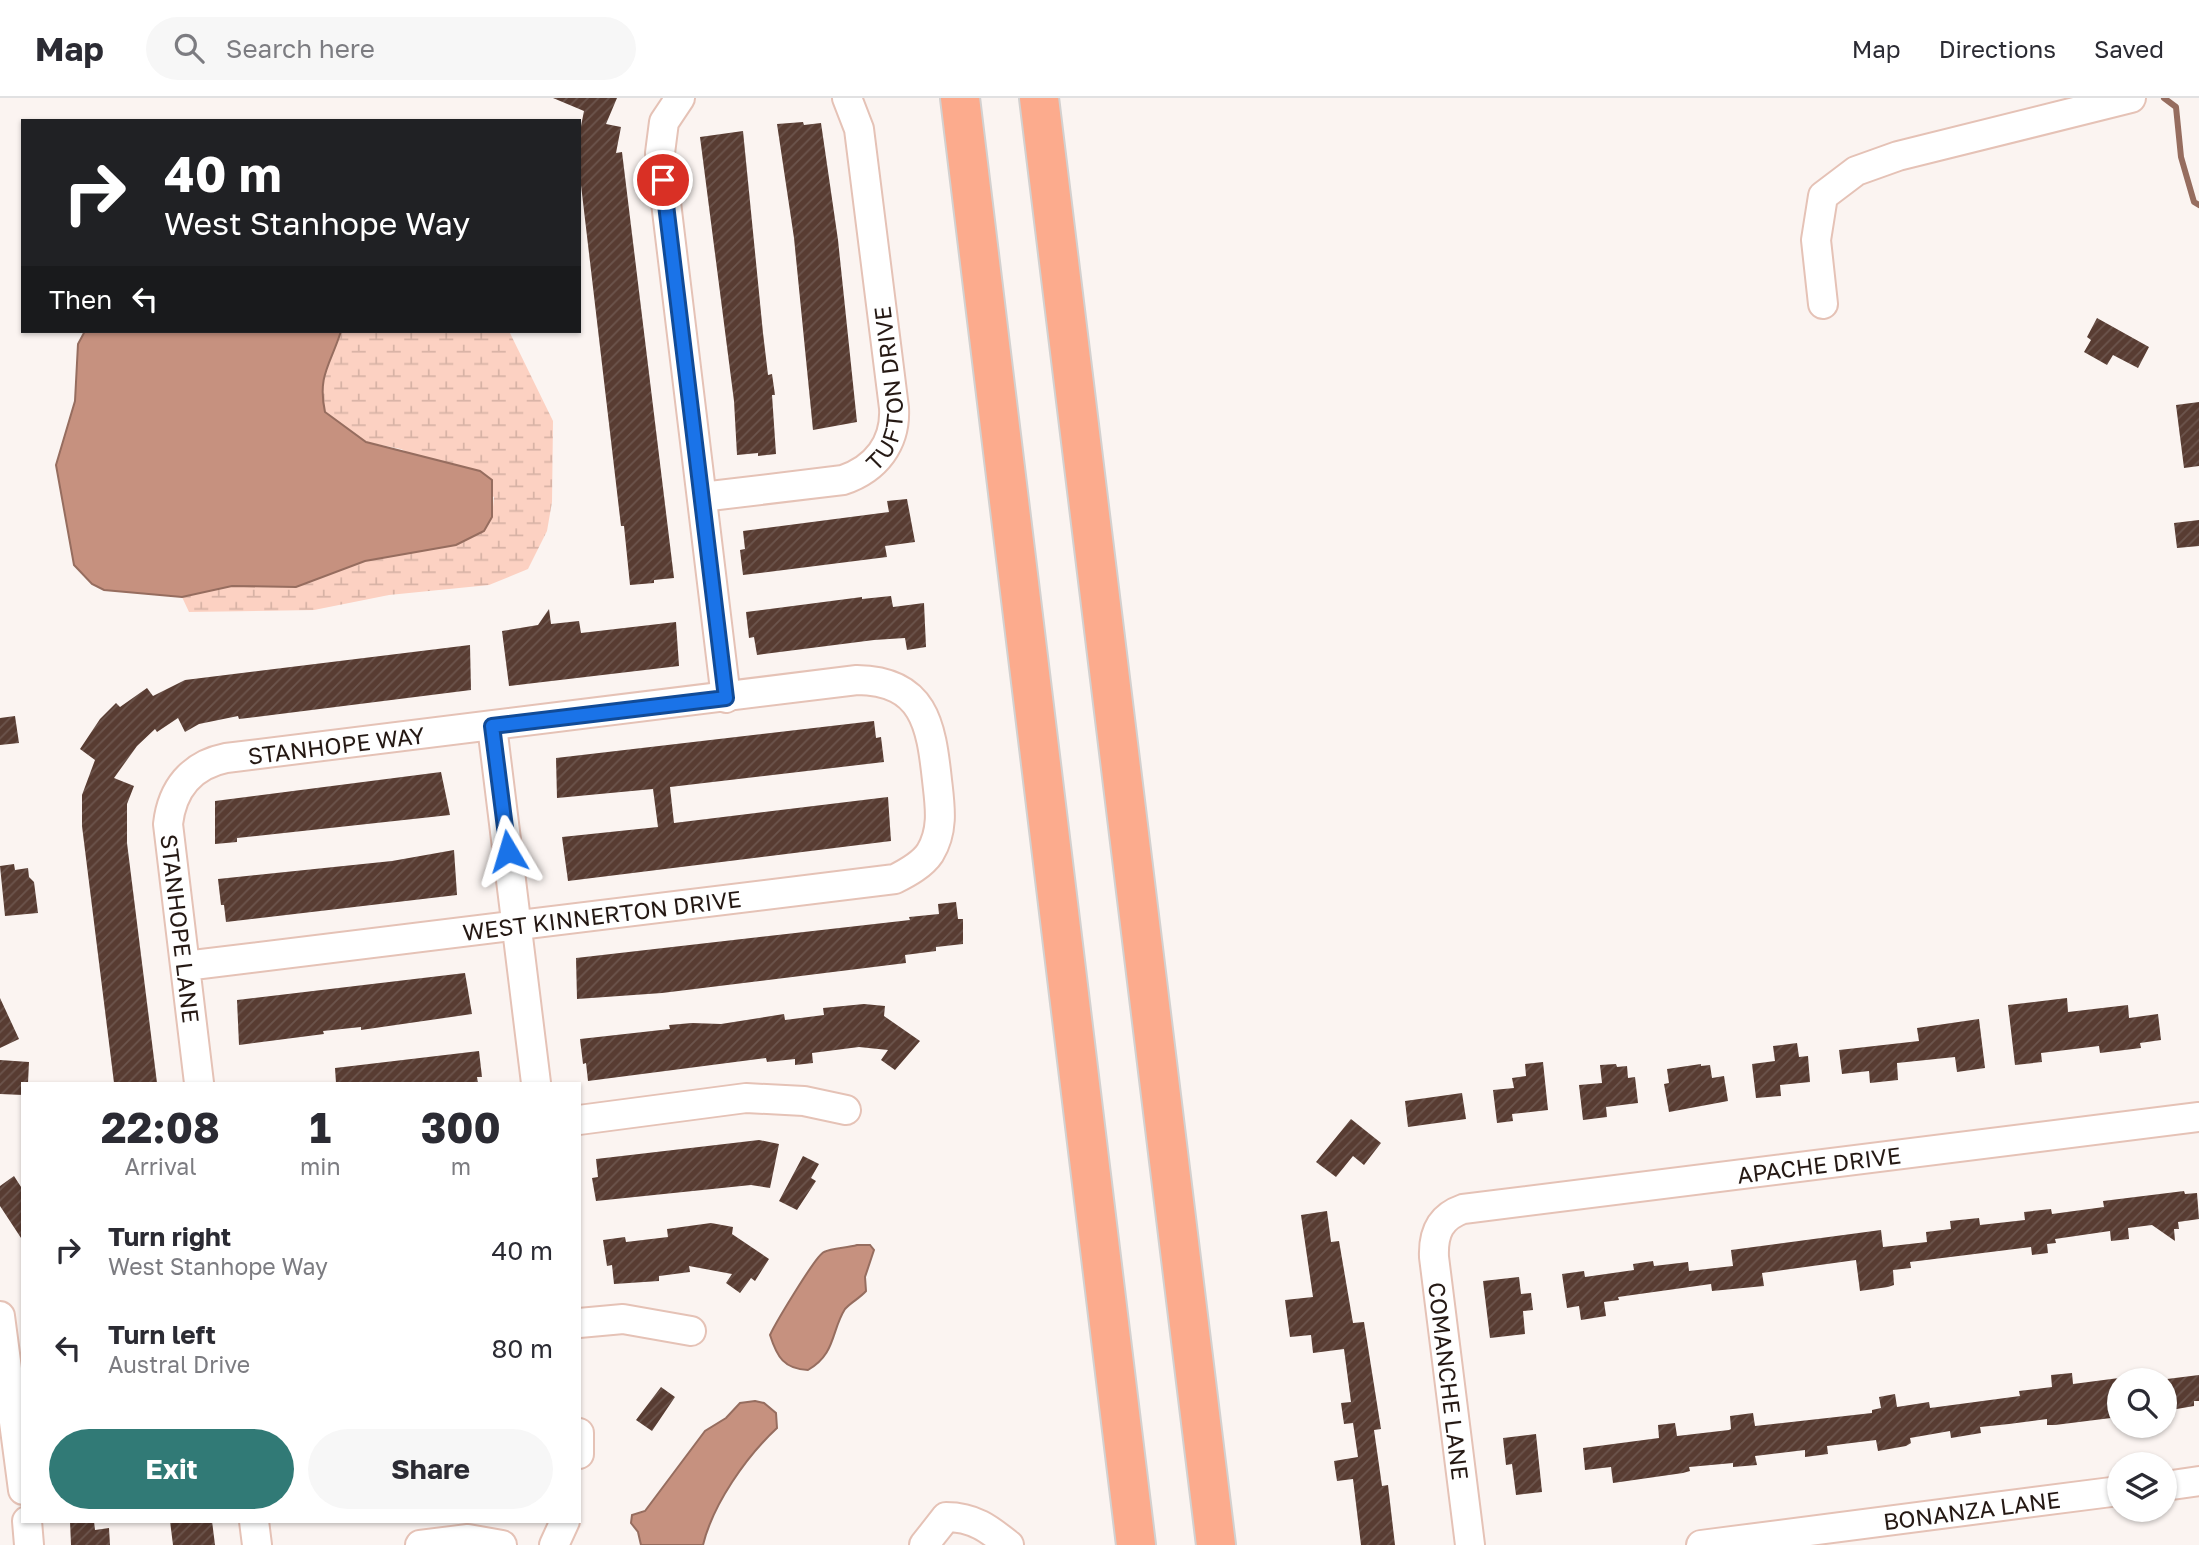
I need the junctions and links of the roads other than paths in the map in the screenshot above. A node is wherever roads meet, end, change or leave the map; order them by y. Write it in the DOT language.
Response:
graph roads {
  1 [pos="680,98"];
  2 [pos="847,98"];
  3 [pos="960,98"];
  4 [pos="1039,98"];
  5 [pos="2132,98"];
  6 [pos="1823,304"];
  7 [pos="702,496"];
  8 [pos="726,698"];
  9 [pos="492,726"];
  10 [pos="185,779"];
  11 [pos="517,925"];
  12 [pos="185,967"];
  13 [pos="200,1082"];
  14 [pos="536,1082"];
  15 [pos="846,1110"];
  16 [pos="2199,1117"];
  17 [pos="581,1120"];
  18 [pos="1444,1219"];
  19 [pos="0,1316"];
  20 [pos="581,1323"];
  21 [pos="691,1331"];
  22 [pos="21,1475"];
  23 [pos="2199,1481"];
  24 [pos="2177,1484"];
  25 [pos="2107,1493"];
  26 [pos="27,1523"];
  27 [pos="254,1523"];
  28 [pos="564,1523"];
  29 [pos="29,1545"];
  30 [pos="257,1545"];
  31 [pos="420,1545"];
  32 [pos="502,1545"];
  33 [pos="554,1545"];
  34 [pos="924,1545"];
  35 [pos="1010,1545"];
  36 [pos="1136,1545"];
  37 [pos="1216,1545"];
  38 [pos="1470,1545"];
  39 [pos="1701,1545"];
  1 -- 7 [label="street"];
  2 -- 7 [label="street, TUFTON DRIVE"];
  3 -- 36 [label="highway"];
  4 -- 37 [label="highway"];
  5 -- 6 [label="street"];
  7 -- 8 [label="street"];
  8 -- 9 [label="street, STANHOPE WAY"];
  8 -- 11 [label="street, WEST KINNERTON DRIVE"];
  9 -- 10 [label="street, STANHOPE WAY"];
  9 -- 11 [label="street"];
  10 -- 12 [label="street, STANHOPE LANE"];
  11 -- 12 [label="street, WEST KINNERTON DRIVE"];
  11 -- 14 [label="street"];
  12 -- 13 [label="street, STANHOPE LANE"];
  15 -- 17 [label="street"];
  16 -- 18 [label="street, APACHE DRIVE"];
  18 -- 38 [label="street, COMANCHE LANE"];
  19 -- 22 [label="street"];
  20 -- 21 [label="street"];
  23 -- 24 [label="street"];
  25 -- 39 [label="street, BONANZA LANE"];
  26 -- 29 [label="street"];
  27 -- 30 [label="street"];
  28 -- 33 [label="street"];
  31 -- 32 [label="street"];
  34 -- 35 [label="street"];
}
